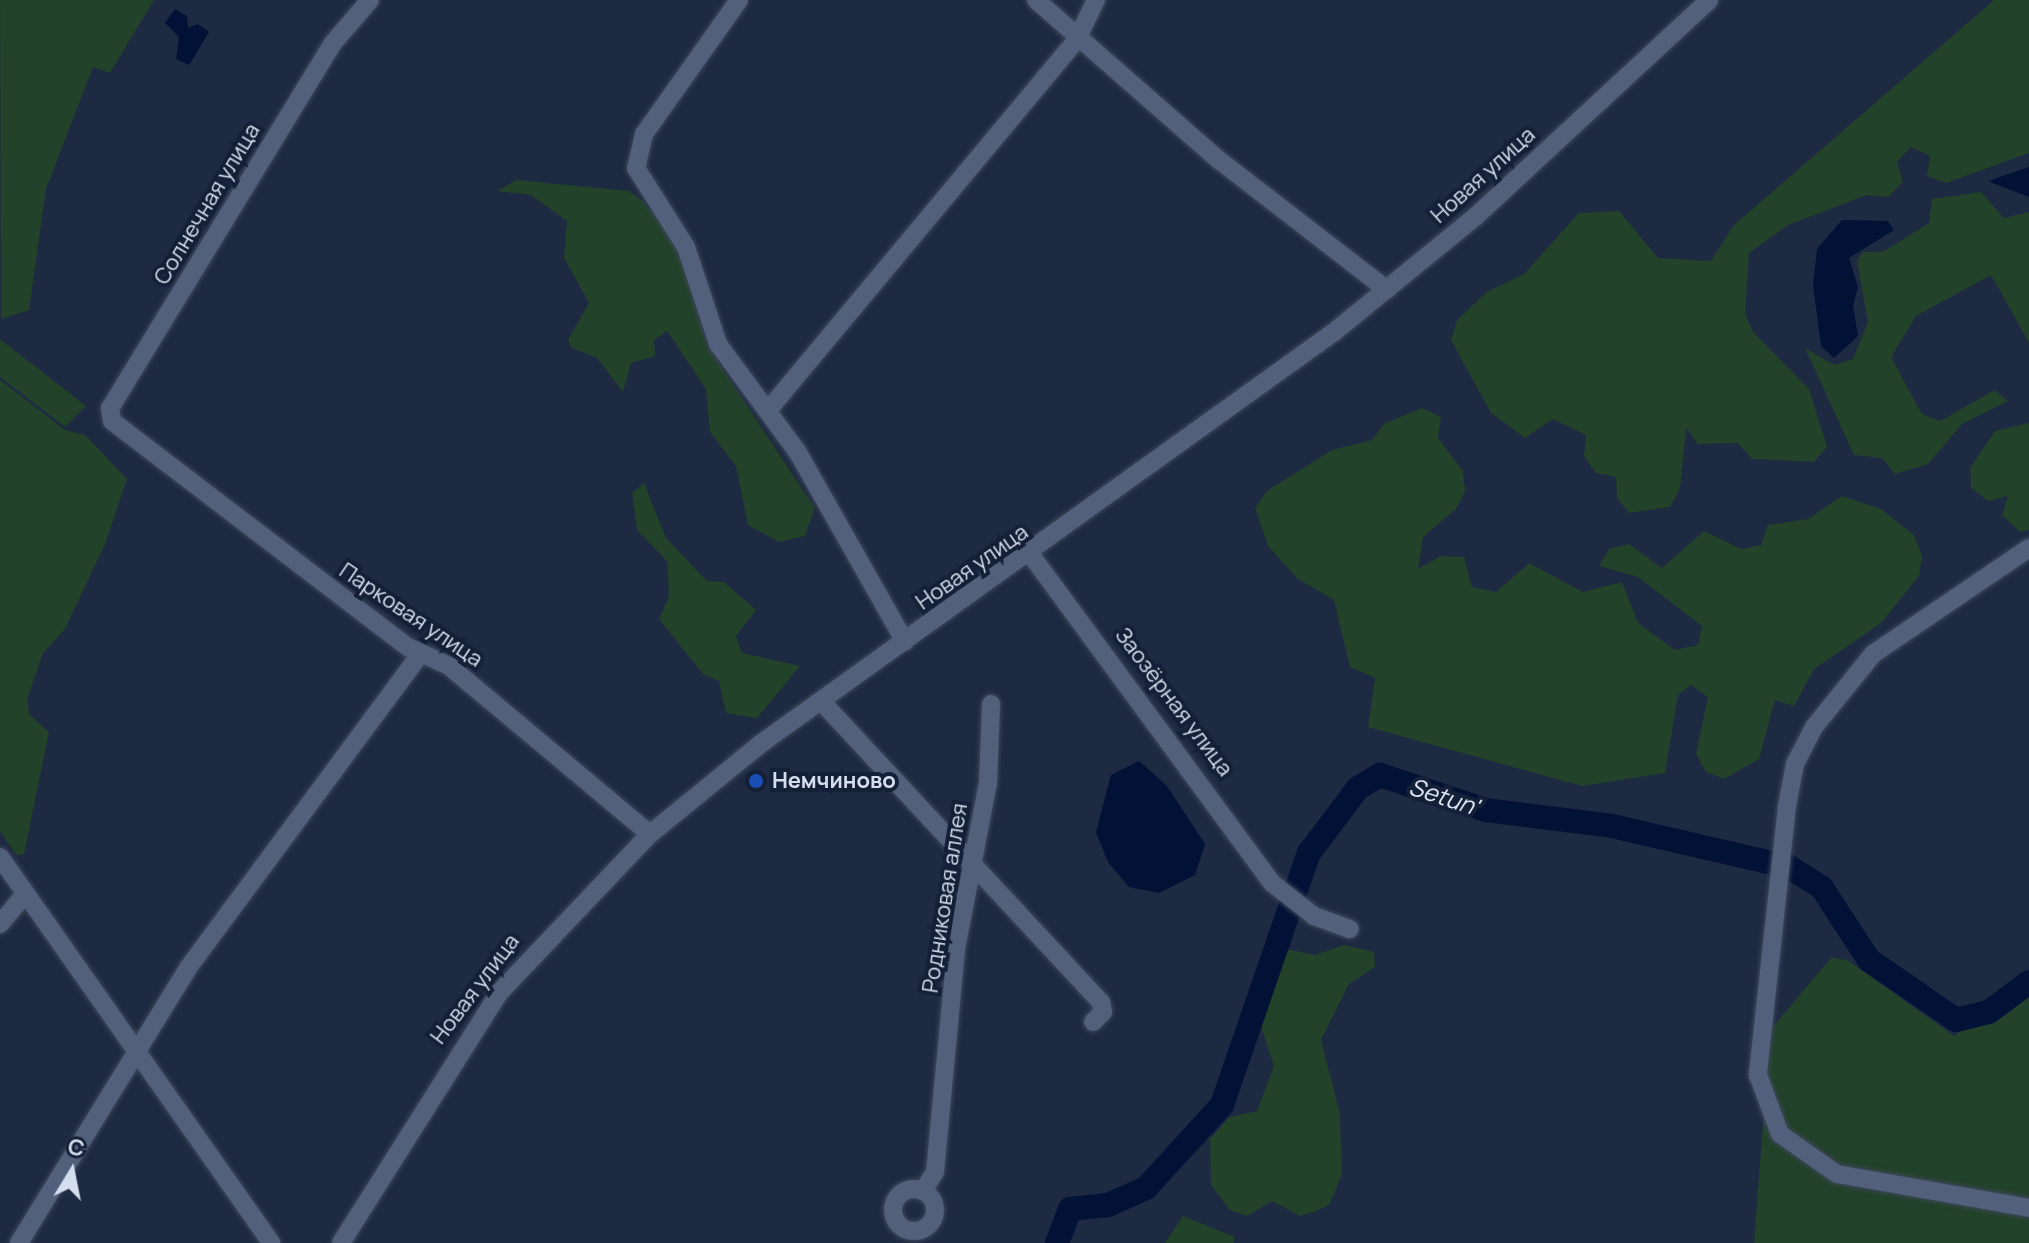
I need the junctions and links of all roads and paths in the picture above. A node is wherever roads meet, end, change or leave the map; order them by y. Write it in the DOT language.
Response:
graph roads {
  1 [pos="370,0"];
  2 [pos="739,0"];
  3 [pos="1036,0"];
  4 [pos="1096,0"];
  5 [pos="1709,0"];
  6 [pos="1076,41"];
  7 [pos="1387,290"];
  8 [pos="110,408"];
  9 [pos="769,409"];
  10 [pos="2029,548"];
  11 [pos="1031,555"];
  12 [pos="905,642"];
  13 [pos="421,653"];
  14 [pos="821,701"];
  15 [pos="991,704"];
  16 [pos="650,834"];
  17 [pos="0,857"];
  18 [pos="973,870"];
  19 [pos="25,894"];
  20 [pos="0,924"];
  21 [pos="1350,929"];
  22 [pos="1093,1022"];
  23 [pos="135,1049"];
  24 [pos="923,1191"];
  25 [pos="2029,1208"];
  26 [pos="914,1237"];
  27 [pos="19,1243"];
  28 [pos="271,1243"];
  29 [pos="341,1243"];
  1 -- 8 [label="street, Солнечная улица"];
  2 -- 9 [label="street"];
  3 -- 6 [label="street"];
  4 -- 6 [label="street"];
  5 -- 7 [label="street, Новая улица"];
  6 -- 7 [label="street"];
  6 -- 9 [label="street"];
  7 -- 11 [label="street, Новая улица"];
  8 -- 13 [label="street, Парковая улица"];
  9 -- 12 [label="street"];
  10 -- 25 [label="street"];
  11 -- 12 [label="street, Новая улица"];
  11 -- 21 [label="street, Заозёрная улица"];
  12 -- 14 [label="street, Новая улица"];
  13 -- 16 [label="street, Парковая улица"];
  13 -- 23 [label="street"];
  14 -- 16 [label="street, Новая улица"];
  14 -- 18 [label="street"];
  15 -- 18 [label="street, Родниковая аллея"];
  16 -- 29 [label="street, Новая улица"];
  17 -- 19 [label="street"];
  18 -- 22 [label="street"];
  18 -- 24 [label="street, Родниковая аллея"];
  19 -- 20 [label="street"];
  19 -- 23 [label="street"];
  23 -- 27 [label="street"];
  23 -- 28 [label="street"];
  24 -- 26 [label="street, Родниковая аллея"];
  24 -- 26 [label="street, Родниковая аллея"];
}
